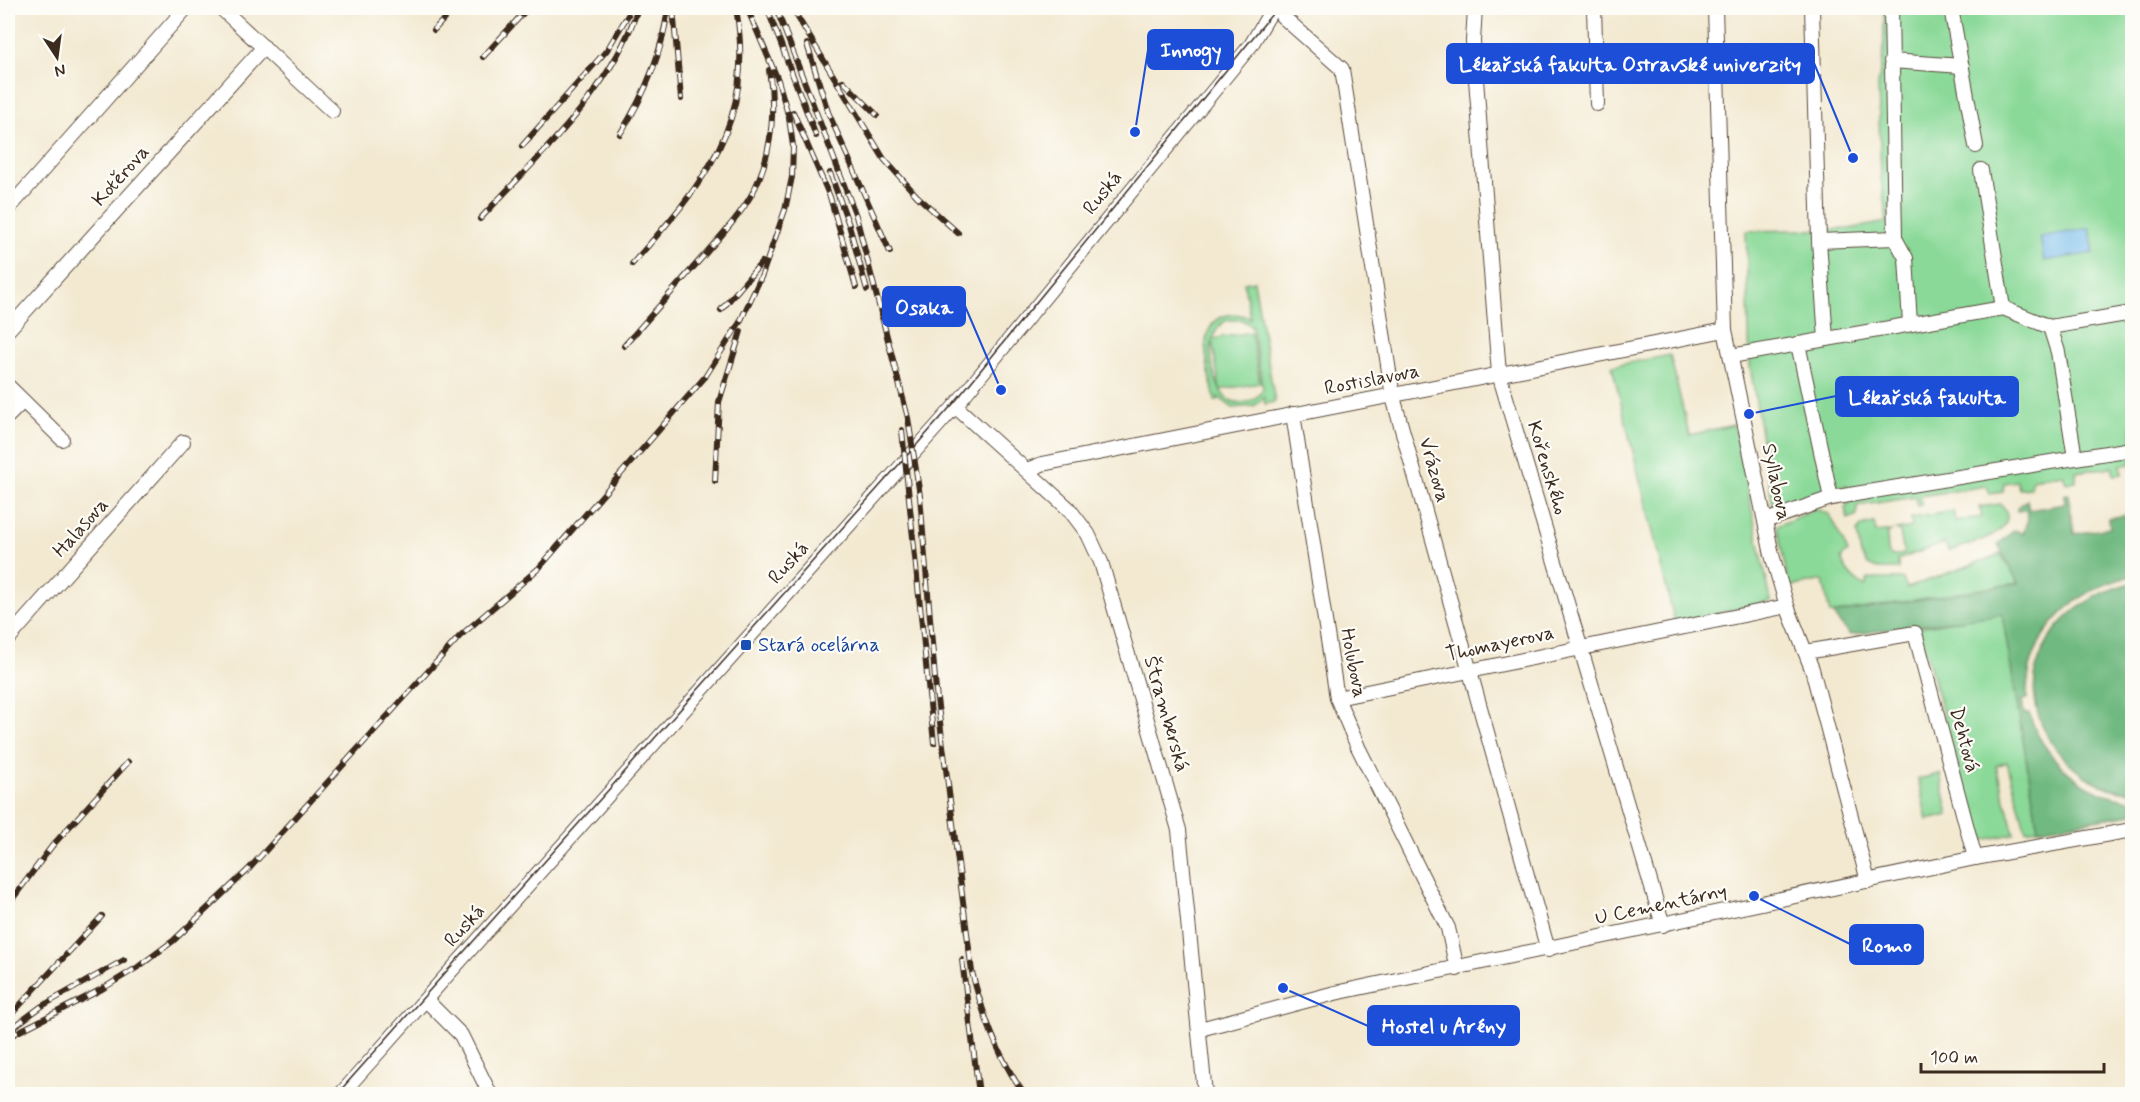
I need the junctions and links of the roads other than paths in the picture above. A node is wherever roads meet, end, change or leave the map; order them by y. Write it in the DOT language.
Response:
graph roads {
  1 [pos="186,8"];
  2 [pos="221,8"];
  3 [pos="1474,8"];
  4 [pos="1594,8"];
  5 [pos="1715,8"];
  6 [pos="1812,8"];
  7 [pos="1891,8"];
  8 [pos="1951,8"];
  9 [pos="1283,10"];
  10 [pos="264,47"];
  11 [pos="1891,61"];
  12 [pos="1962,66"];
  13 [pos="1597,104"];
  14 [pos="332,111"];
  15 [pos="1976,146"];
  16 [pos="1981,170"];
  17 [pos="8,209"];
  18 [pos="1895,238"];
  19 [pos="1819,241"];
  20 [pos="2003,308"];
  21 [pos="2133,314"];
  22 [pos="1910,324"];
  23 [pos="2050,327"];
  24 [pos="8,330"];
  25 [pos="1725,330"];
  26 [pos="1826,339"];
  27 [pos="1798,344"];
  28 [pos="1731,356"];
  29 [pos="1499,374"];
  30 [pos="8,386"];
  31 [pos="1393,397"];
  32 [pos="23,401"];
  33 [pos="956,406"];
  34 [pos="1293,414"];
  35 [pos="8,416"];
  36 [pos="62,440"];
  37 [pos="183,442"];
  38 [pos="2133,449"];
  39 [pos="2075,458"];
  40 [pos="1027,470"];
  41 [pos="1831,498"];
  42 [pos="1765,521"];
  43 [pos="1787,606"];
  44 [pos="8,639"];
  45 [pos="1580,648"];
  46 [pos="1806,652"];
  47 [pos="1470,670"];
  48 [pos="1337,698"];
  49 [pos="2133,830"];
  50 [pos="1975,858"];
  51 [pos="1868,881"];
  52 [pos="1663,925"];
  53 [pos="1548,950"];
  54 [pos="1457,969"];
  55 [pos="426,999"];
  56 [pos="1200,1029"];
  57 [pos="341,1095"];
  58 [pos="490,1095"];
  59 [pos="1205,1095"];
  1 -- 17 [label="street"];
  2 -- 10 [label="street"];
  3 -- 29 [label="street, Kořenského"];
  4 -- 13 [label="street"];
  5 -- 25 [label="street, Syllabova"];
  6 -- 19 [label="street"];
  7 -- 11 [label="street"];
  8 -- 12 [label="street"];
  9 -- 31 [label="street, Vrázova"];
  9 -- 33 [label="street, Ruská"];
  10 -- 14 [label="street"];
  10 -- 24 [label="street, Kotěrova"];
  11 -- 12 [label="street"];
  11 -- 18 [label="street"];
  12 -- 15 [label="street"];
  16 -- 20 [label="street"];
  18 -- 19 [label="street"];
  18 -- 22 [label="street"];
  19 -- 26 [label="street"];
  20 -- 22 [label="street"];
  20 -- 23 [label="street"];
  21 -- 23 [label="street"];
  22 -- 26 [label="street"];
  23 -- 39 [label="street"];
  25 -- 28 [label="street, Syllabova"];
  25 -- 29 [label="street, Rostislavova"];
  26 -- 27 [label="street"];
  27 -- 28 [label="street"];
  27 -- 41 [label="street"];
  28 -- 42 [label="street, Syllabova"];
  29 -- 31 [label="street, Rostislavova"];
  29 -- 45 [label="street, Kořenského"];
  30 -- 32 [label="street"];
  31 -- 34 [label="street, Rostislavova"];
  31 -- 47 [label="street, Vrázova"];
  32 -- 35 [label="street"];
  32 -- 36 [label="street"];
  33 -- 40 [label="street, Štramberská"];
  33 -- 55 [label="street, Ruská"];
  34 -- 40 [label="street, Rostislavova"];
  34 -- 48 [label="street, Holubova"];
  37 -- 44 [label="street, Halasova"];
  38 -- 39 [label="street"];
  39 -- 41 [label="street"];
  40 -- 56 [label="street, Štramberská"];
  41 -- 42 [label="street"];
  42 -- 43 [label="street, Syllabova"];
  43 -- 45 [label="street, Thomayerova"];
  43 -- 46 [label="street, Syllabova"];
  45 -- 47 [label="street, Thomayerova"];
  45 -- 52 [label="street, Kořenského"];
  46 -- 50 [label="street, Dehtová"];
  46 -- 51 [label="street, Syllabova"];
  47 -- 48 [label="street, Thomayerova"];
  47 -- 53 [label="street, Vrázova"];
  48 -- 54 [label="street, Holubova"];
  49 -- 50 [label="street, U Cementárny"];
  50 -- 51 [label="street, U Cementárny"];
  51 -- 52 [label="street, U Cementárny"];
  52 -- 53 [label="street, U Cementárny"];
  53 -- 54 [label="street, U Cementárny"];
  54 -- 56 [label="street, U Cementárny"];
  55 -- 57 [label="street, Ruská"];
  55 -- 58 [label="street"];
  56 -- 59 [label="street, Štramberská"];
}
